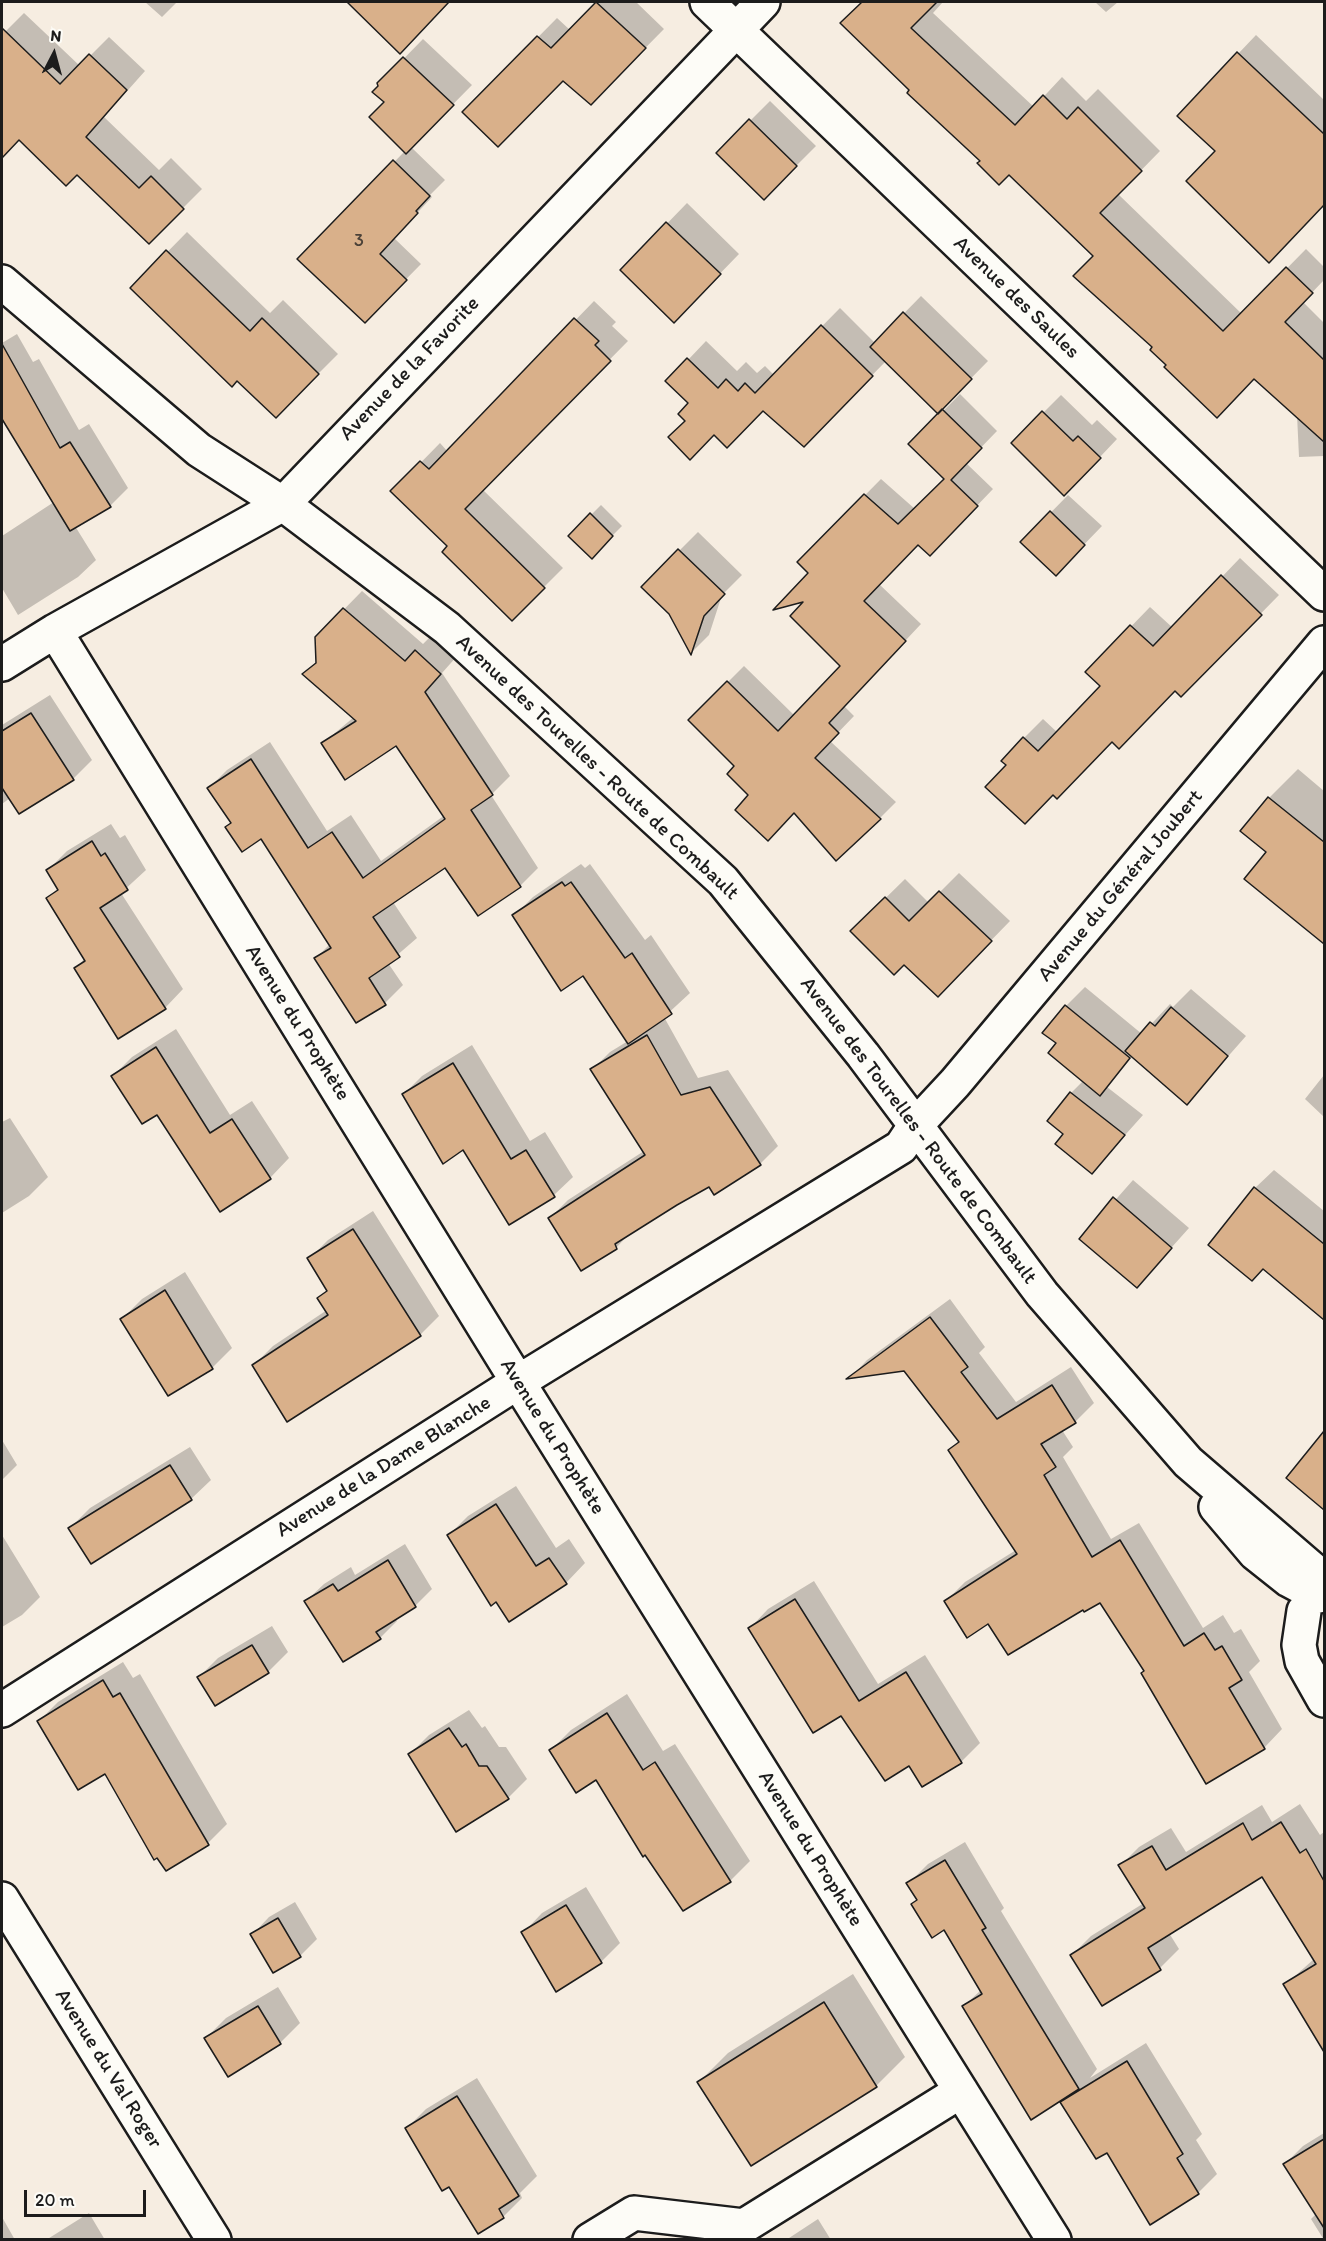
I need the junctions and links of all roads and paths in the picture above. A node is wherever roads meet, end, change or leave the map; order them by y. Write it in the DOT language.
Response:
graph roads {
  1 [pos="707,2"];
  2 [pos="763,2"];
  3 [pos="736,29"];
  4 [pos="2,282"];
  5 [pos="283,504"];
  6 [pos="1324,594"];
  7 [pos="55,631"];
  8 [pos="1324,643"];
  9 [pos="2,664"];
  10 [pos="915,1126"];
  11 [pos="518,1382"];
  12 [pos="1188,1462"];
  13 [pos="1324,1579"];
  14 [pos="1314,1605"];
  15 [pos="1324,1700"];
  16 [pos="2,1710"];
  17 [pos="2,1899"];
  18 [pos="961,2091"];
  19 [pos="214,2240"];
  20 [pos="590,2240"];
  21 [pos="1054,2240"];
  1 -- 3 [label="street, Avenue des Saules"];
  2 -- 3 [label="street, Avenue de la Favorite"];
  3 -- 5 [label="street, Avenue de la Favorite"];
  3 -- 6 [label="street, Avenue des Saules"];
  4 -- 5 [label="street, Avenue des Tourelles - Route de Combault"];
  5 -- 7 [label="street, Avenue de la Favorite"];
  5 -- 10 [label="street, Avenue des Tourelles - Route de Combault"];
  7 -- 9 [label="street, Avenue de la Favorite"];
  7 -- 11 [label="street, Avenue du Prophète"];
  8 -- 10 [label="street, Avenue du Général Joubert"];
  10 -- 11 [label="street, Avenue de la Dame Blanche"];
  10 -- 12 [label="street, Avenue des Tourelles - Route de Combault"];
  11 -- 16 [label="street, Avenue de la Dame Blanche"];
  11 -- 18 [label="street, Avenue du Prophète"];
  12 -- 13 [label="street"];
  12 -- 14 [label="street"];
  14 -- 15 [label="street"];
  17 -- 19 [label="street, Avenue du Val Roger"];
  18 -- 20 [label="street"];
  18 -- 21 [label="street, Avenue du Prophète"];
}
